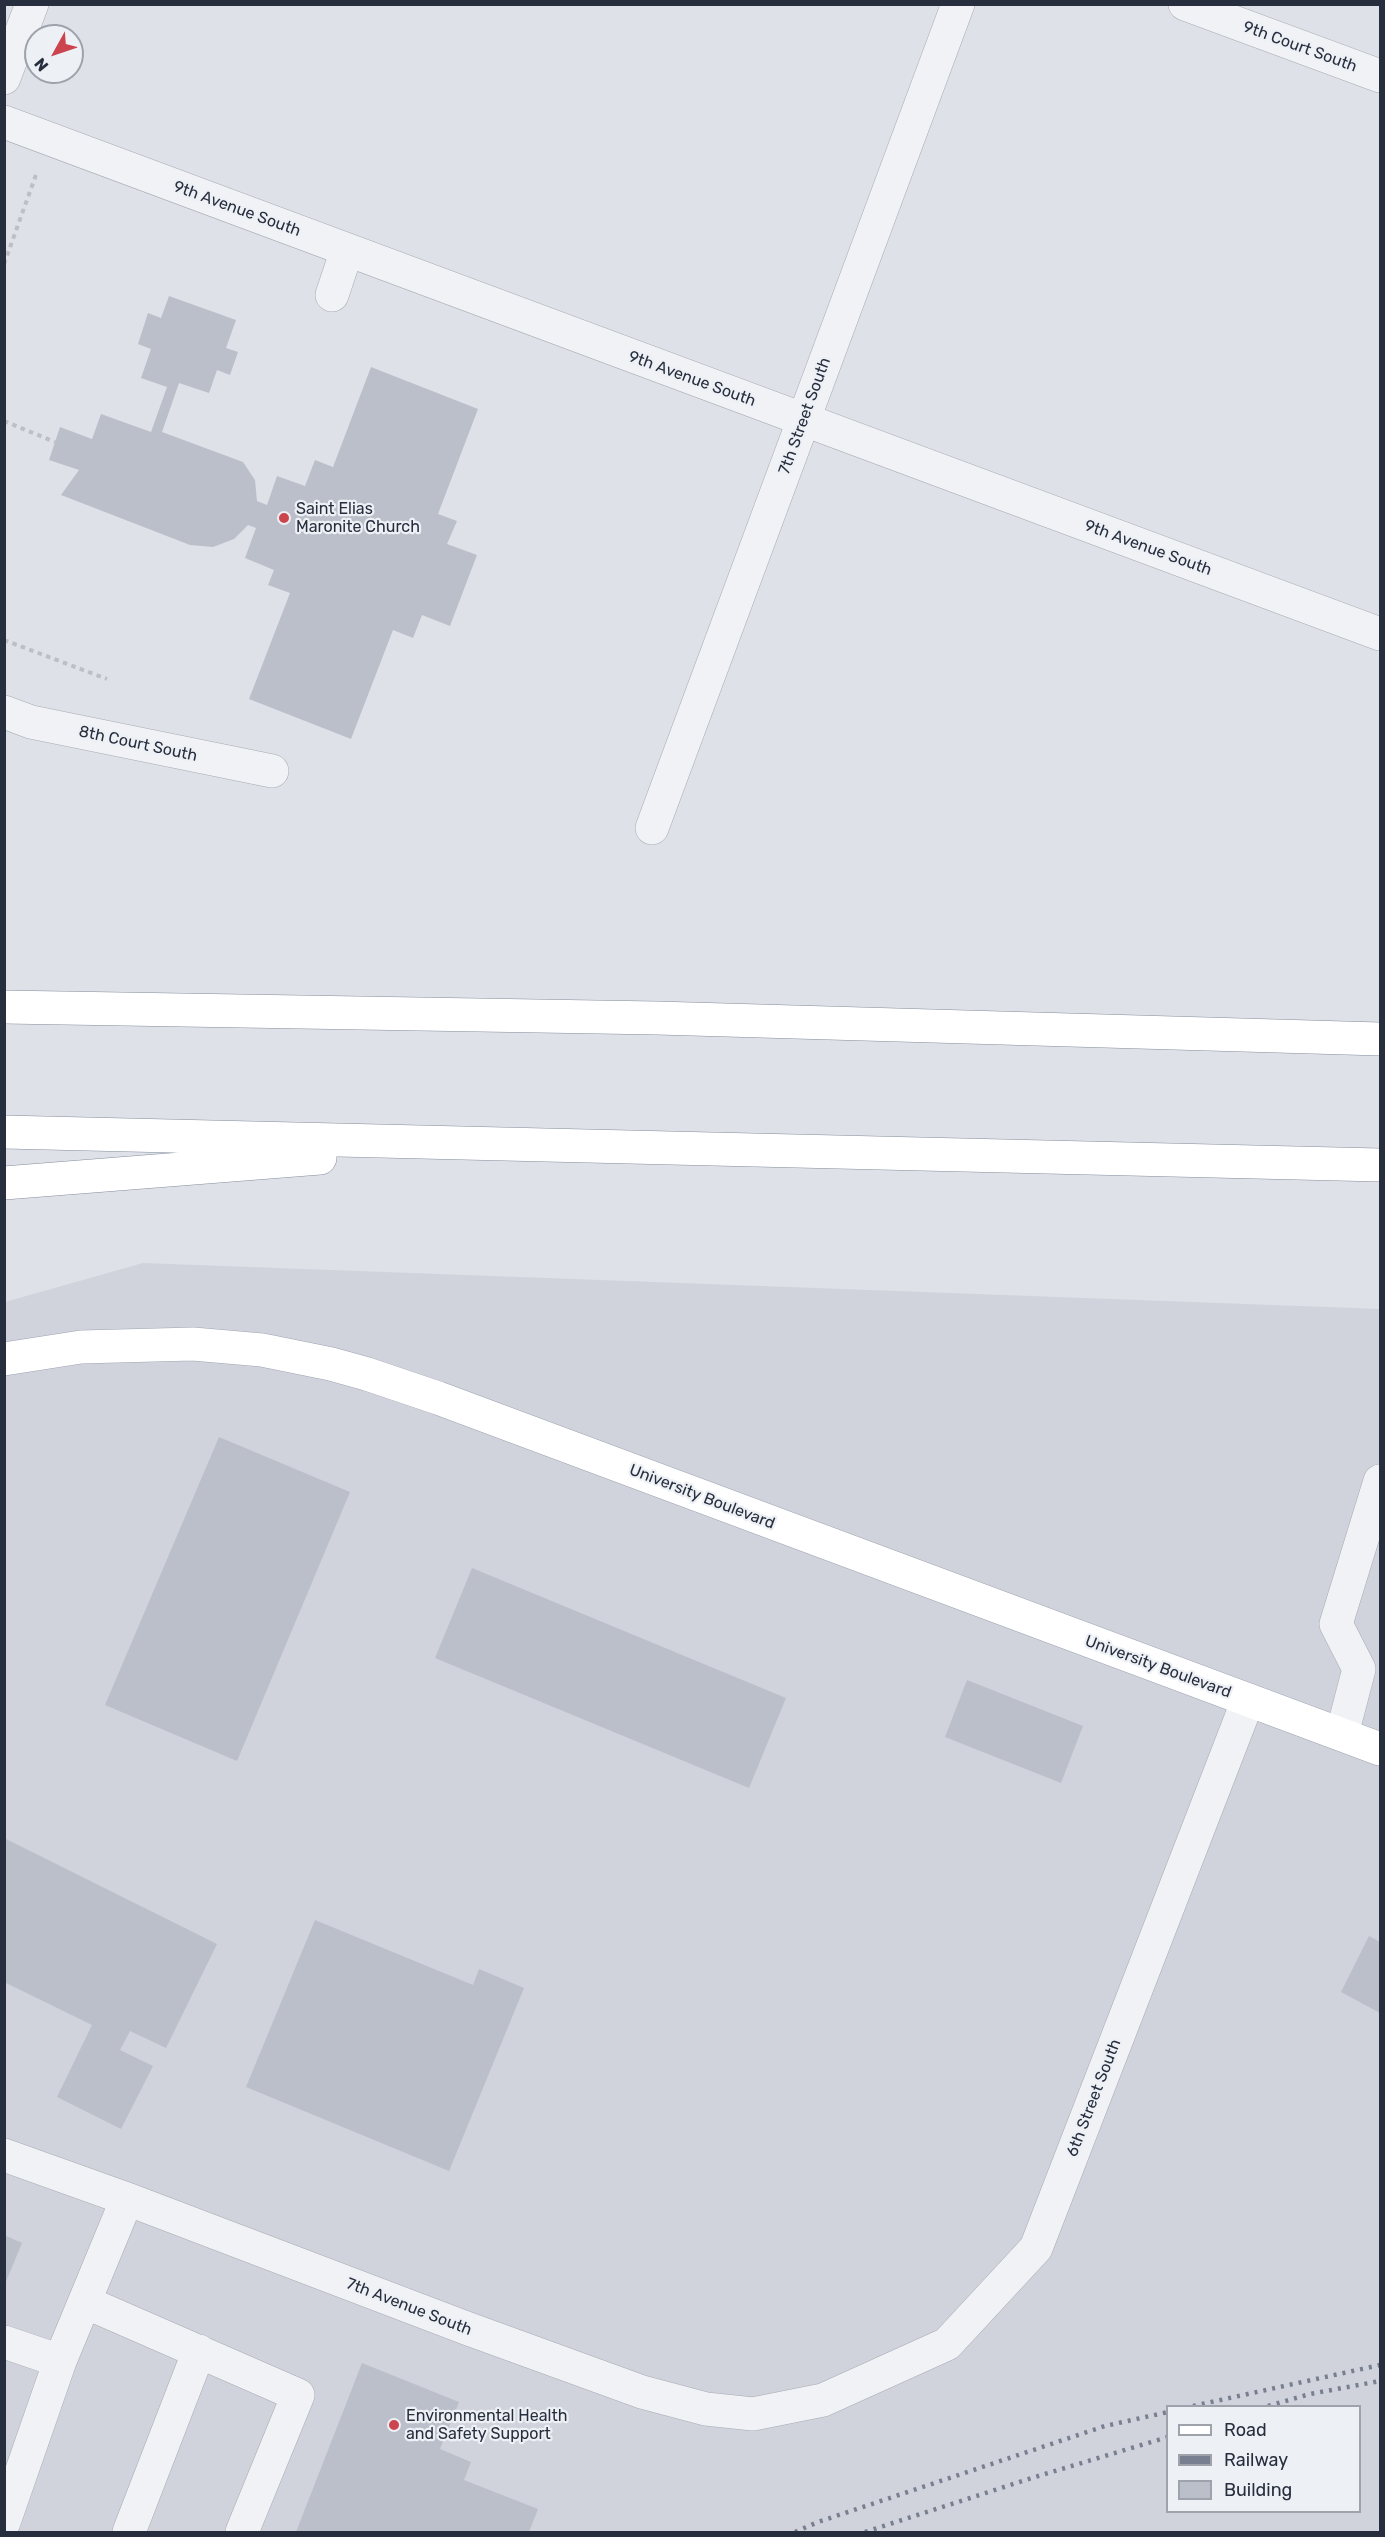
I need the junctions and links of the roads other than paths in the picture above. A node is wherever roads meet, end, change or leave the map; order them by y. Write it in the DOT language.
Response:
graph roads {
  1 [pos="32,4"];
  2 [pos="958,4"];
  3 [pos="1185,4"];
  4 [pos="1380,76"];
  5 [pos="4,78"];
  6 [pos="4,122"];
  7 [pos="347,250"];
  8 [pos="332,295"];
  9 [pos="803,420"];
  10 [pos="1380,634"];
  11 [pos="4,712"];
  12 [pos="272,771"];
  13 [pos="652,828"];
  14 [pos="4,1007"];
  15 [pos="1380,1039"];
  16 [pos="4,1132"];
  17 [pos="503,1144"];
  18 [pos="1380,1165"];
  19 [pos="4,1183"];
  20 [pos="4,1359"];
  21 [pos="1380,1481"];
  22 [pos="1248,1700"];
  23 [pos="1342,1734"];
  24 [pos="1380,1749"];
  25 [pos="4,2155"];
  26 [pos="127,2199"];
  27 [pos="85,2302"];
  28 [pos="4,2342"];
  29 [pos="199,2351"];
  30 [pos="60,2361"];
  31 [pos="823,2400"];
  32 [pos="4,2522"];
  33 [pos="137,2530"];
  34 [pos="242,2532"];
  1 -- 5 [label="street"];
  2 -- 9 [label="street, 7th Street South"];
  3 -- 4 [label="street, 9th Court South"];
  6 -- 7 [label="street, 9th Avenue South"];
  7 -- 8 [label="street"];
  7 -- 9 [label="street, 9th Avenue South"];
  9 -- 10 [label="street, 9th Avenue South"];
  9 -- 13 [label="street, 7th Street South"];
  11 -- 12 [label="street, 8th Court South"];
  14 -- 15 [label="main road"];
  16 -- 17 [label="main road"];
  17 -- 18 [label="main road"];
  17 -- 19 [label="main road"];
  20 -- 22 [label="main road, University Boulevard"];
  21 -- 23 [label="street"];
  22 -- 23 [label="main road, University Boulevard"];
  22 -- 31 [label="street, 6th Street South"];
  23 -- 24 [label="main road, University Boulevard"];
  25 -- 26 [label="street, 7th Avenue South"];
  26 -- 27 [label="street"];
  26 -- 31 [label="street, 7th Avenue South"];
  27 -- 29 [label="street"];
  27 -- 30 [label="street"];
  28 -- 30 [label="street"];
  29 -- 33 [label="street"];
  29 -- 34 [label="street"];
  30 -- 32 [label="street"];
}
